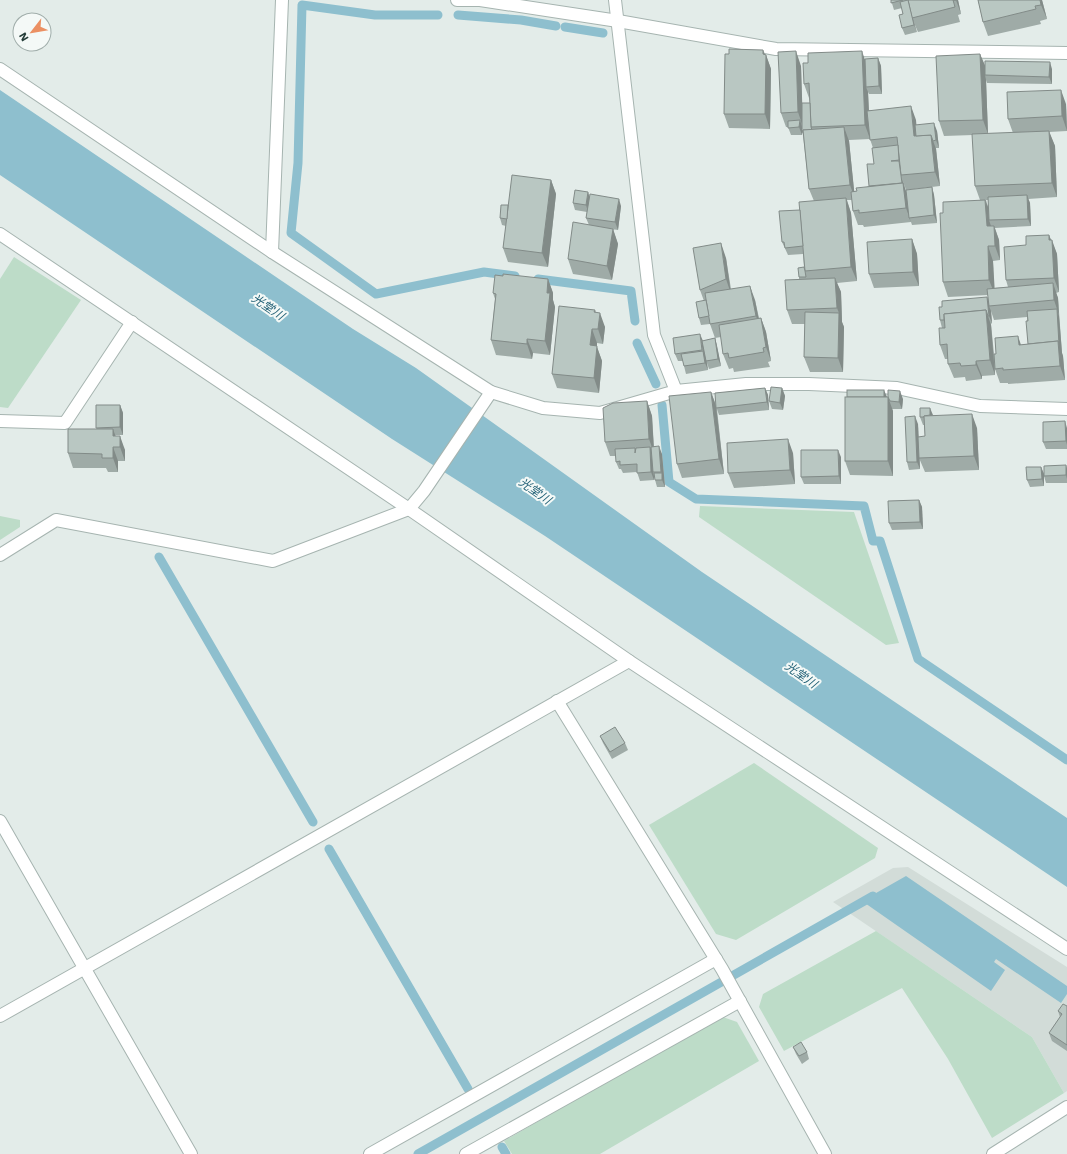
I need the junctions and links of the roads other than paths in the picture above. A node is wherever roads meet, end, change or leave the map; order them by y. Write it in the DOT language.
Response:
graph roads {
  1 [pos="282,0"];
  2 [pos="457,0"];
  3 [pos="615,0"];
  4 [pos="618,21"];
  5 [pos="1067,53"];
  6 [pos="0,69"];
  7 [pos="0,234"];
  8 [pos="272,252"];
  9 [pos="132,322"];
  10 [pos="676,391"];
  11 [pos="488,395"];
  12 [pos="1067,409"];
  13 [pos="0,421"];
  14 [pos="409,509"];
  15 [pos="0,555"];
  16 [pos="629,661"];
  17 [pos="557,701"];
  18 [pos="0,821"];
  19 [pos="1067,949"];
  20 [pos="719,964"];
  21 [pos="84,968"];
  22 [pos="737,997"];
  23 [pos="0,1016"];
  24 [pos="1067,1107"];
  25 [pos="191,1154"];
  26 [pos="370,1154"];
  27 [pos="466,1154"];
  28 [pos="825,1154"];
  29 [pos="993,1154"];
  1 -- 8 [label="street"];
  2 -- 4 [label="street"];
  3 -- 4 [label="street"];
  4 -- 5 [label="street"];
  4 -- 10 [label="street"];
  6 -- 8 [label="street"];
  7 -- 9 [label="street"];
  8 -- 11 [label="street"];
  9 -- 13 [label="street"];
  9 -- 14 [label="street"];
  10 -- 11 [label="street"];
  10 -- 12 [label="street"];
  11 -- 14 [label="street"];
  14 -- 15 [label="street"];
  14 -- 16 [label="street"];
  16 -- 17 [label="street"];
  16 -- 19 [label="street"];
  17 -- 20 [label="street"];
  17 -- 21 [label="street"];
  18 -- 21 [label="street"];
  20 -- 22 [label="street"];
  20 -- 26 [label="street"];
  21 -- 23 [label="street"];
  21 -- 25 [label="street"];
  22 -- 27 [label="street"];
  22 -- 28 [label="street"];
  24 -- 29 [label="street"];
}
